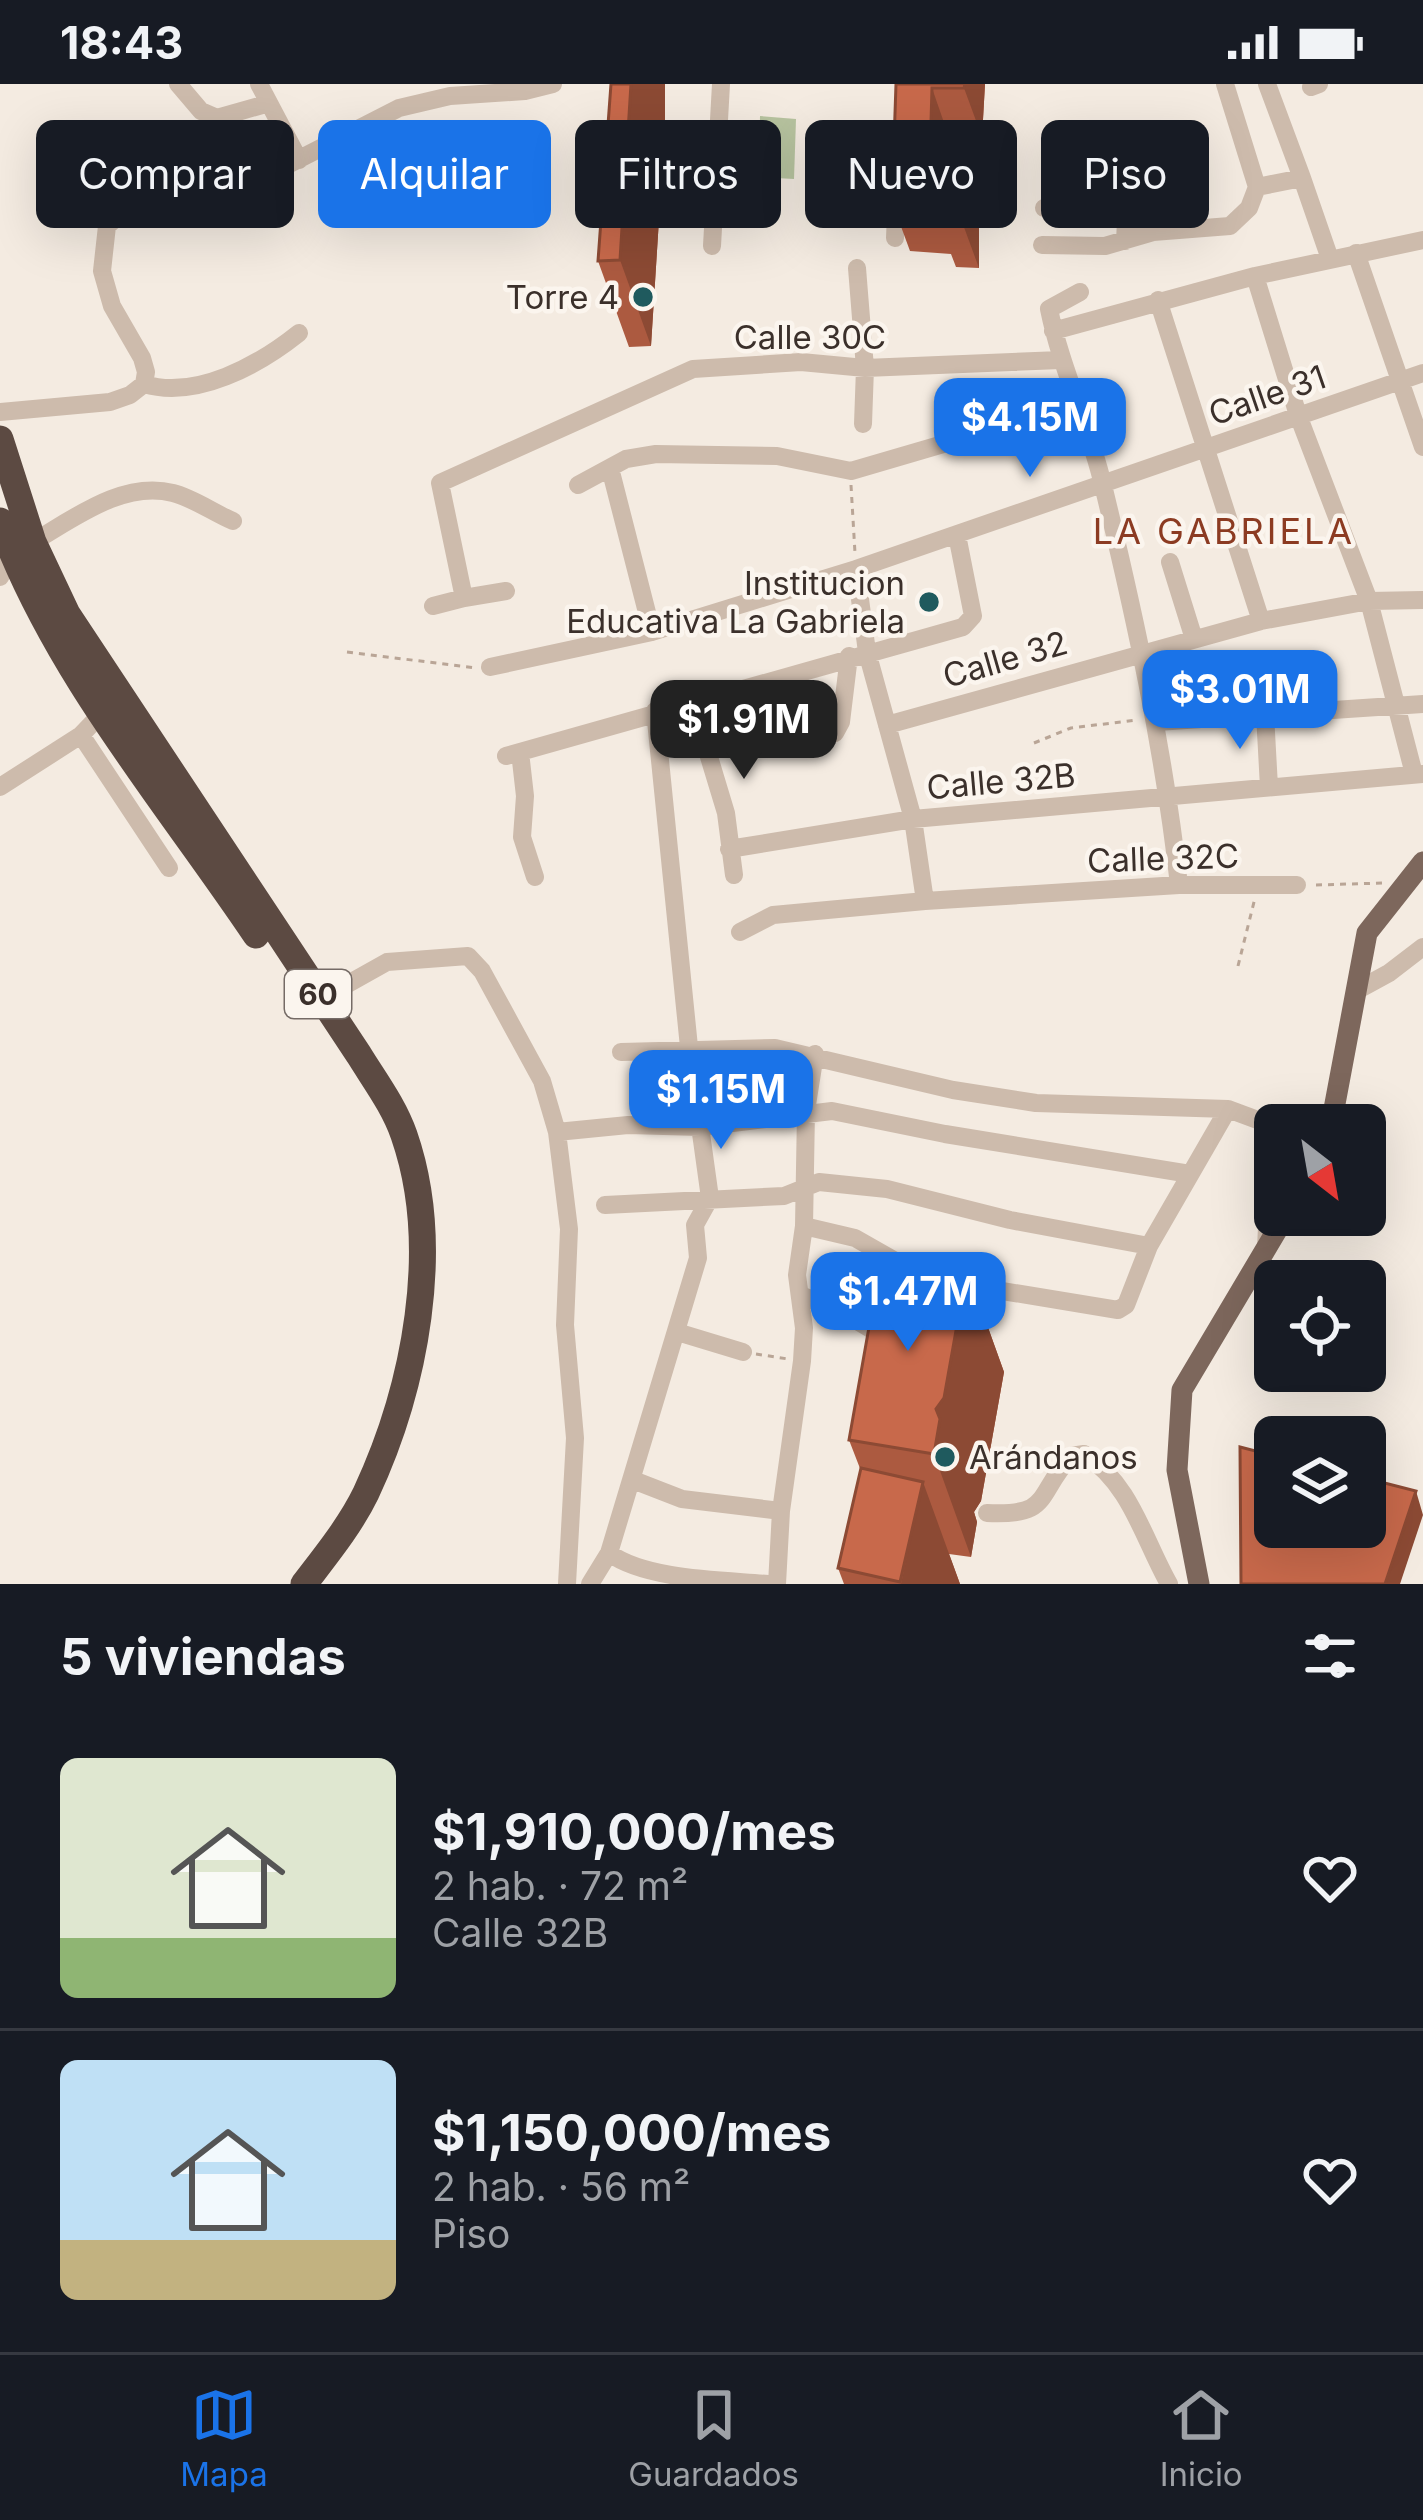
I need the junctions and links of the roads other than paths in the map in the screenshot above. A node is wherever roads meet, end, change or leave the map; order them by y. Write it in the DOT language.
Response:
graph roads {
  1 [pos="178,84"];
  2 [pos="260,84"];
  3 [pos="553,84"];
  4 [pos="721,84"];
  5 [pos="1225,84"];
  6 [pos="1267,84"];
  7 [pos="269,103"];
  8 [pos="299,160"];
  9 [pos="1302,178"];
  10 [pos="1257,187"];
  11 [pos="896,228"];
  12 [pos="1074,228"];
  13 [pos="1126,228"];
  14 [pos="896,238"];
  15 [pos="1423,240"];
  16 [pos="1125,241"];
  17 [pos="1042,245"];
  18 [pos="712,246"];
  19 [pos="1073,246"];
  20 [pos="1356,253"];
  21 [pos="1330,259"];
  22 [pos="857,268"];
  23 [pos="1256,276"];
  24 [pos="1080,292"];
  25 [pos="1158,300"];
  26 [pos="1053,331"];
  27 [pos="298,333"];
  28 [pos="1061,360"];
  29 [pos="865,368"];
  30 [pos="1423,373"];
  31 [pos="1398,382"];
  32 [pos="143,384"];
  33 [pos="1080,404"];
  34 [pos="0,412"];
  35 [pos="1298,415"];
  36 [pos="863,424"];
  37 [pos="0,439"];
  38 [pos="1423,447"];
  39 [pos="1205,448"];
  40 [pos="610,468"];
  41 [pos="1103,483"];
  42 [pos="578,485"];
  43 [pos="0,521"];
  44 [pos="233,521"];
  45 [pos="957,535"];
  46 [pos="15,558"];
  47 [pos="1170,562"];
  48 [pos="856,568"];
  49 [pos="506,591"];
  50 [pos="464,598"];
  51 [pos="1423,600"];
  52 [pos="1370,601"];
  53 [pos="433,606"];
  54 [pos="1261,621"];
  55 [pos="652,632"];
  56 [pos="1194,639"];
  57 [pos="1139,652"];
  58 [pos="858,654"];
  59 [pos="490,668"];
  60 [pos="693,704"];
  61 [pos="1423,704"];
  62 [pos="1397,707"];
  63 [pos="655,711"];
  64 [pos="102,713"];
  65 [pos="1265,714"];
  66 [pos="1157,722"];
  67 [pos="887,725"];
  68 [pos="835,733"];
  69 [pos="81,736"];
  70 [pos="1419,774"];
  71 [pos="0,787"];
  72 [pos="1269,787"];
  73 [pos="1169,798"];
  74 [pos="913,819"];
  75 [pos="729,849"];
  76 [pos="1423,862"];
  77 [pos="169,868"];
  78 [pos="734,874"];
  79 [pos="535,877"];
  80 [pos="1179,885"];
  81 [pos="1297,885"];
  82 [pos="925,902"];
  83 [pos="740,932"];
  84 [pos="1423,947"];
  85 [pos="1356,991"];
  86 [pos="321,998"];
  87 [pos="689,1047"];
  88 [pos="622,1052"];
  89 [pos="815,1054"];
  90 [pos="1335,1104"];
  91 [pos="1228,1109"];
  92 [pos="806,1111"];
  93 [pos="700,1127"];
  94 [pos="557,1132"];
  95 [pos="1190,1174"];
  96 [pos="803,1190"];
  97 [pos="710,1198"];
  98 [pos="605,1204"];
  99 [pos="804,1226"];
  100 [pos="1274,1236"];
  101 [pos="1149,1246"];
  102 [pos="1266,1250"];
  103 [pos="800,1295"];
  104 [pos="905,1317"];
  105 [pos="676,1332"];
  106 [pos="743,1352"];
  107 [pos="633,1480"];
  108 [pos="782,1511"];
  109 [pos="987,1513"];
  110 [pos="609,1552"];
  111 [pos="287,1584"];
  112 [pos="304,1584"];
  113 [pos="567,1584"];
  114 [pos="590,1584"];
  115 [pos="773,1584"];
  116 [pos="1169,1584"];
  117 [pos="1199,1584"];
  1 -- 7 [label="street"];
  2 -- 7 [label="street"];
  3 -- 8 [label="street"];
  4 -- 18 [label="street"];
  5 -- 10 [label="street"];
  6 -- 9 [label="street"];
  7 -- 8 [label="street"];
  8 -- 32 [label="street"];
  9 -- 10 [label="street"];
  9 -- 21 [label="street"];
  10 -- 16 [label="street"];
  11 -- 14 [label="street"];
  12 -- 19 [label="street"];
  13 -- 16 [label="street"];
  15 -- 20 [label="street"];
  16 -- 19 [label="street"];
  17 -- 19 [label="street"];
  20 -- 21 [label="street"];
  20 -- 31 [label="street"];
  21 -- 23 [label="street"];
  22 -- 29 [label="street"];
  23 -- 25 [label="street"];
  23 -- 35 [label="street"];
  24 -- 26 [label="street"];
  25 -- 26 [label="street"];
  25 -- 39 [label="street"];
  26 -- 28 [label="street"];
  27 -- 32 [label="street"];
  28 -- 29 [label="street, Calle 30C"];
  28 -- 33 [label="street"];
  29 -- 36 [label="street"];
  29 -- 50 [label="street, Calle 30C"];
  30 -- 31 [label="street, Calle 31"];
  31 -- 35 [label="street, Calle 31"];
  31 -- 38 [label="street"];
  32 -- 34 [label="street"];
  33 -- 40 [label="street"];
  33 -- 41 [label="street"];
  35 -- 39 [label="street, Calle 31"];
  35 -- 52 [label="street"];
  37 -- 46 [label="highway, 60"];
  39 -- 41 [label="street, Calle 31"];
  39 -- 54 [label="street"];
  40 -- 42 [label="street"];
  40 -- 55 [label="street"];
  41 -- 45 [label="street, Calle 31"];
  41 -- 57 [label="street"];
  43 -- 46 [label="highway, 60"];
  44 -- 46 [label="street"];
  45 -- 48 [label="street, Calle 31"];
  45 -- 58 [label="street"];
  46 -- 64 [label="highway, 60"];
  46 -- 86 [label="highway, 60"];
  47 -- 56 [label="street"];
  48 -- 55 [label="street, Calle 31"];
  48 -- 58 [label="street"];
  49 -- 50 [label="street"];
  50 -- 53 [label="street"];
  51 -- 52 [label="street, Calle 32"];
  52 -- 54 [label="street, Calle 32"];
  52 -- 62 [label="street"];
  54 -- 56 [label="street, Calle 32"];
  55 -- 59 [label="street, Calle 31"];
  56 -- 57 [label="street, Calle 32"];
  57 -- 66 [label="street"];
  57 -- 67 [label="street, Calle 32"];
  58 -- 60 [label="street"];
  58 -- 67 [label="street"];
  58 -- 68 [label="street"];
  60 -- 63 [label="street"];
  60 -- 75 [label="street"];
  61 -- 62 [label="street"];
  62 -- 65 [label="street"];
  62 -- 70 [label="street"];
  63 -- 79 [label="street"];
  63 -- 87 [label="street"];
  64 -- 69 [label="street"];
  64 -- 111 [label="highway, 60"];
  65 -- 66 [label="street"];
  65 -- 72 [label="street"];
  66 -- 73 [label="street"];
  67 -- 74 [label="street"];
  69 -- 71 [label="street"];
  69 -- 77 [label="street"];
  70 -- 72 [label="street, Calle 32B"];
  72 -- 73 [label="street, Calle 32B"];
  73 -- 74 [label="street, Calle 32B"];
  73 -- 80 [label="street"];
  74 -- 75 [label="street, Calle 32B"];
  74 -- 82 [label="street"];
  75 -- 78 [label="street"];
  76 -- 85 [label="main road"];
  80 -- 81 [label="street, Calle 32C"];
  80 -- 82 [label="street, Calle 32C"];
  82 -- 83 [label="street, Calle 32C"];
  84 -- 85 [label="street"];
  85 -- 90 [label="main road"];
  86 -- 94 [label="street"];
  86 -- 112 [label="highway, 60"];
  87 -- 88 [label="street"];
  87 -- 89 [label="street"];
  87 -- 93 [label="street"];
  89 -- 91 [label="street"];
  89 -- 92 [label="street"];
  91 -- 95 [label="street"];
  91 -- 102 [label="street"];
  92 -- 93 [label="street"];
  92 -- 95 [label="street"];
  92 -- 96 [label="street"];
  93 -- 94 [label="street"];
  93 -- 97 [label="street"];
  94 -- 113 [label="street"];
  95 -- 101 [label="street"];
  96 -- 97 [label="street"];
  96 -- 99 [label="street"];
  96 -- 101 [label="street"];
  97 -- 98 [label="street"];
  97 -- 105 [label="street"];
  99 -- 101 [label="street"];
  99 -- 103 [label="street"];
  100 -- 102 [label="main road"];
  102 -- 117 [label="main road"];
  103 -- 104 [label="street"];
  103 -- 108 [label="street"];
  105 -- 106 [label="street"];
  105 -- 107 [label="street"];
  107 -- 108 [label="street"];
  107 -- 110 [label="street"];
  108 -- 115 [label="street"];
  109 -- 116 [label="street"];
  110 -- 114 [label="street"];
  110 -- 115 [label="street"];
}
